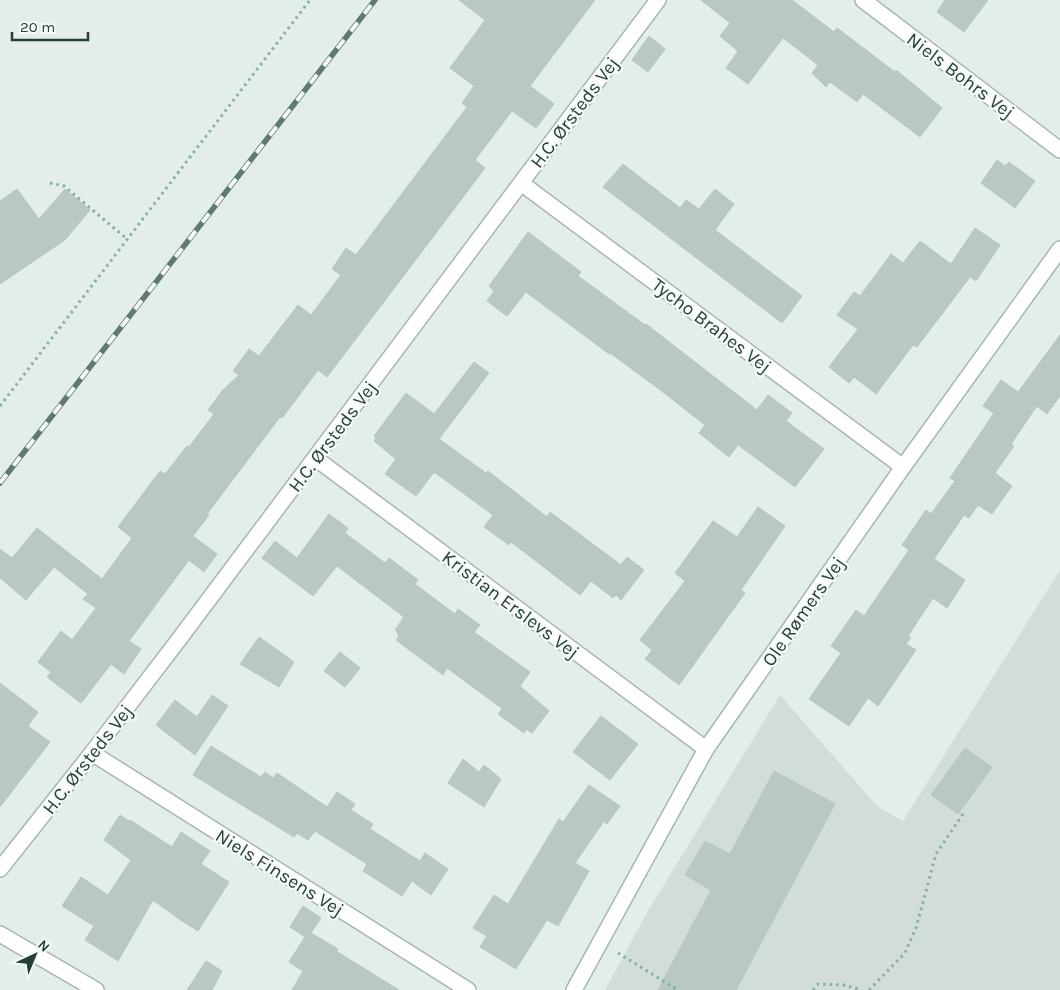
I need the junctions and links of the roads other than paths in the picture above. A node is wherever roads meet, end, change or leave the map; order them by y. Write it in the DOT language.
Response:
graph roads {
  1 [pos="658,0"];
  2 [pos="863,0"];
  3 [pos="1060,150"];
  4 [pos="521,184"];
  5 [pos="1060,249"];
  6 [pos="315,458"];
  7 [pos="904,467"];
  8 [pos="706,750"];
  9 [pos="92,753"];
  10 [pos="0,869"];
  11 [pos="0,934"];
  12 [pos="96,990"];
  13 [pos="468,990"];
  14 [pos="574,990"];
  1 -- 4 [label="street, H.C. Ørsteds Vej"];
  2 -- 3 [label="street, Niels Bohrs Vej"];
  4 -- 6 [label="street, H.C. Ørsteds Vej"];
  4 -- 7 [label="street, Tycho Brahes Vej"];
  5 -- 7 [label="street, Ole Rømers Vej"];
  6 -- 8 [label="street, Kristian Erslevs Vej"];
  6 -- 9 [label="street, H.C. Ørsteds Vej"];
  7 -- 8 [label="street, Ole Rømers Vej"];
  8 -- 14 [label="street, Ole Rømers Vej"];
  9 -- 10 [label="street, H.C. Ørsteds Vej"];
  9 -- 13 [label="street, Niels Finsens Vej"];
  11 -- 12 [label="street"];
}
